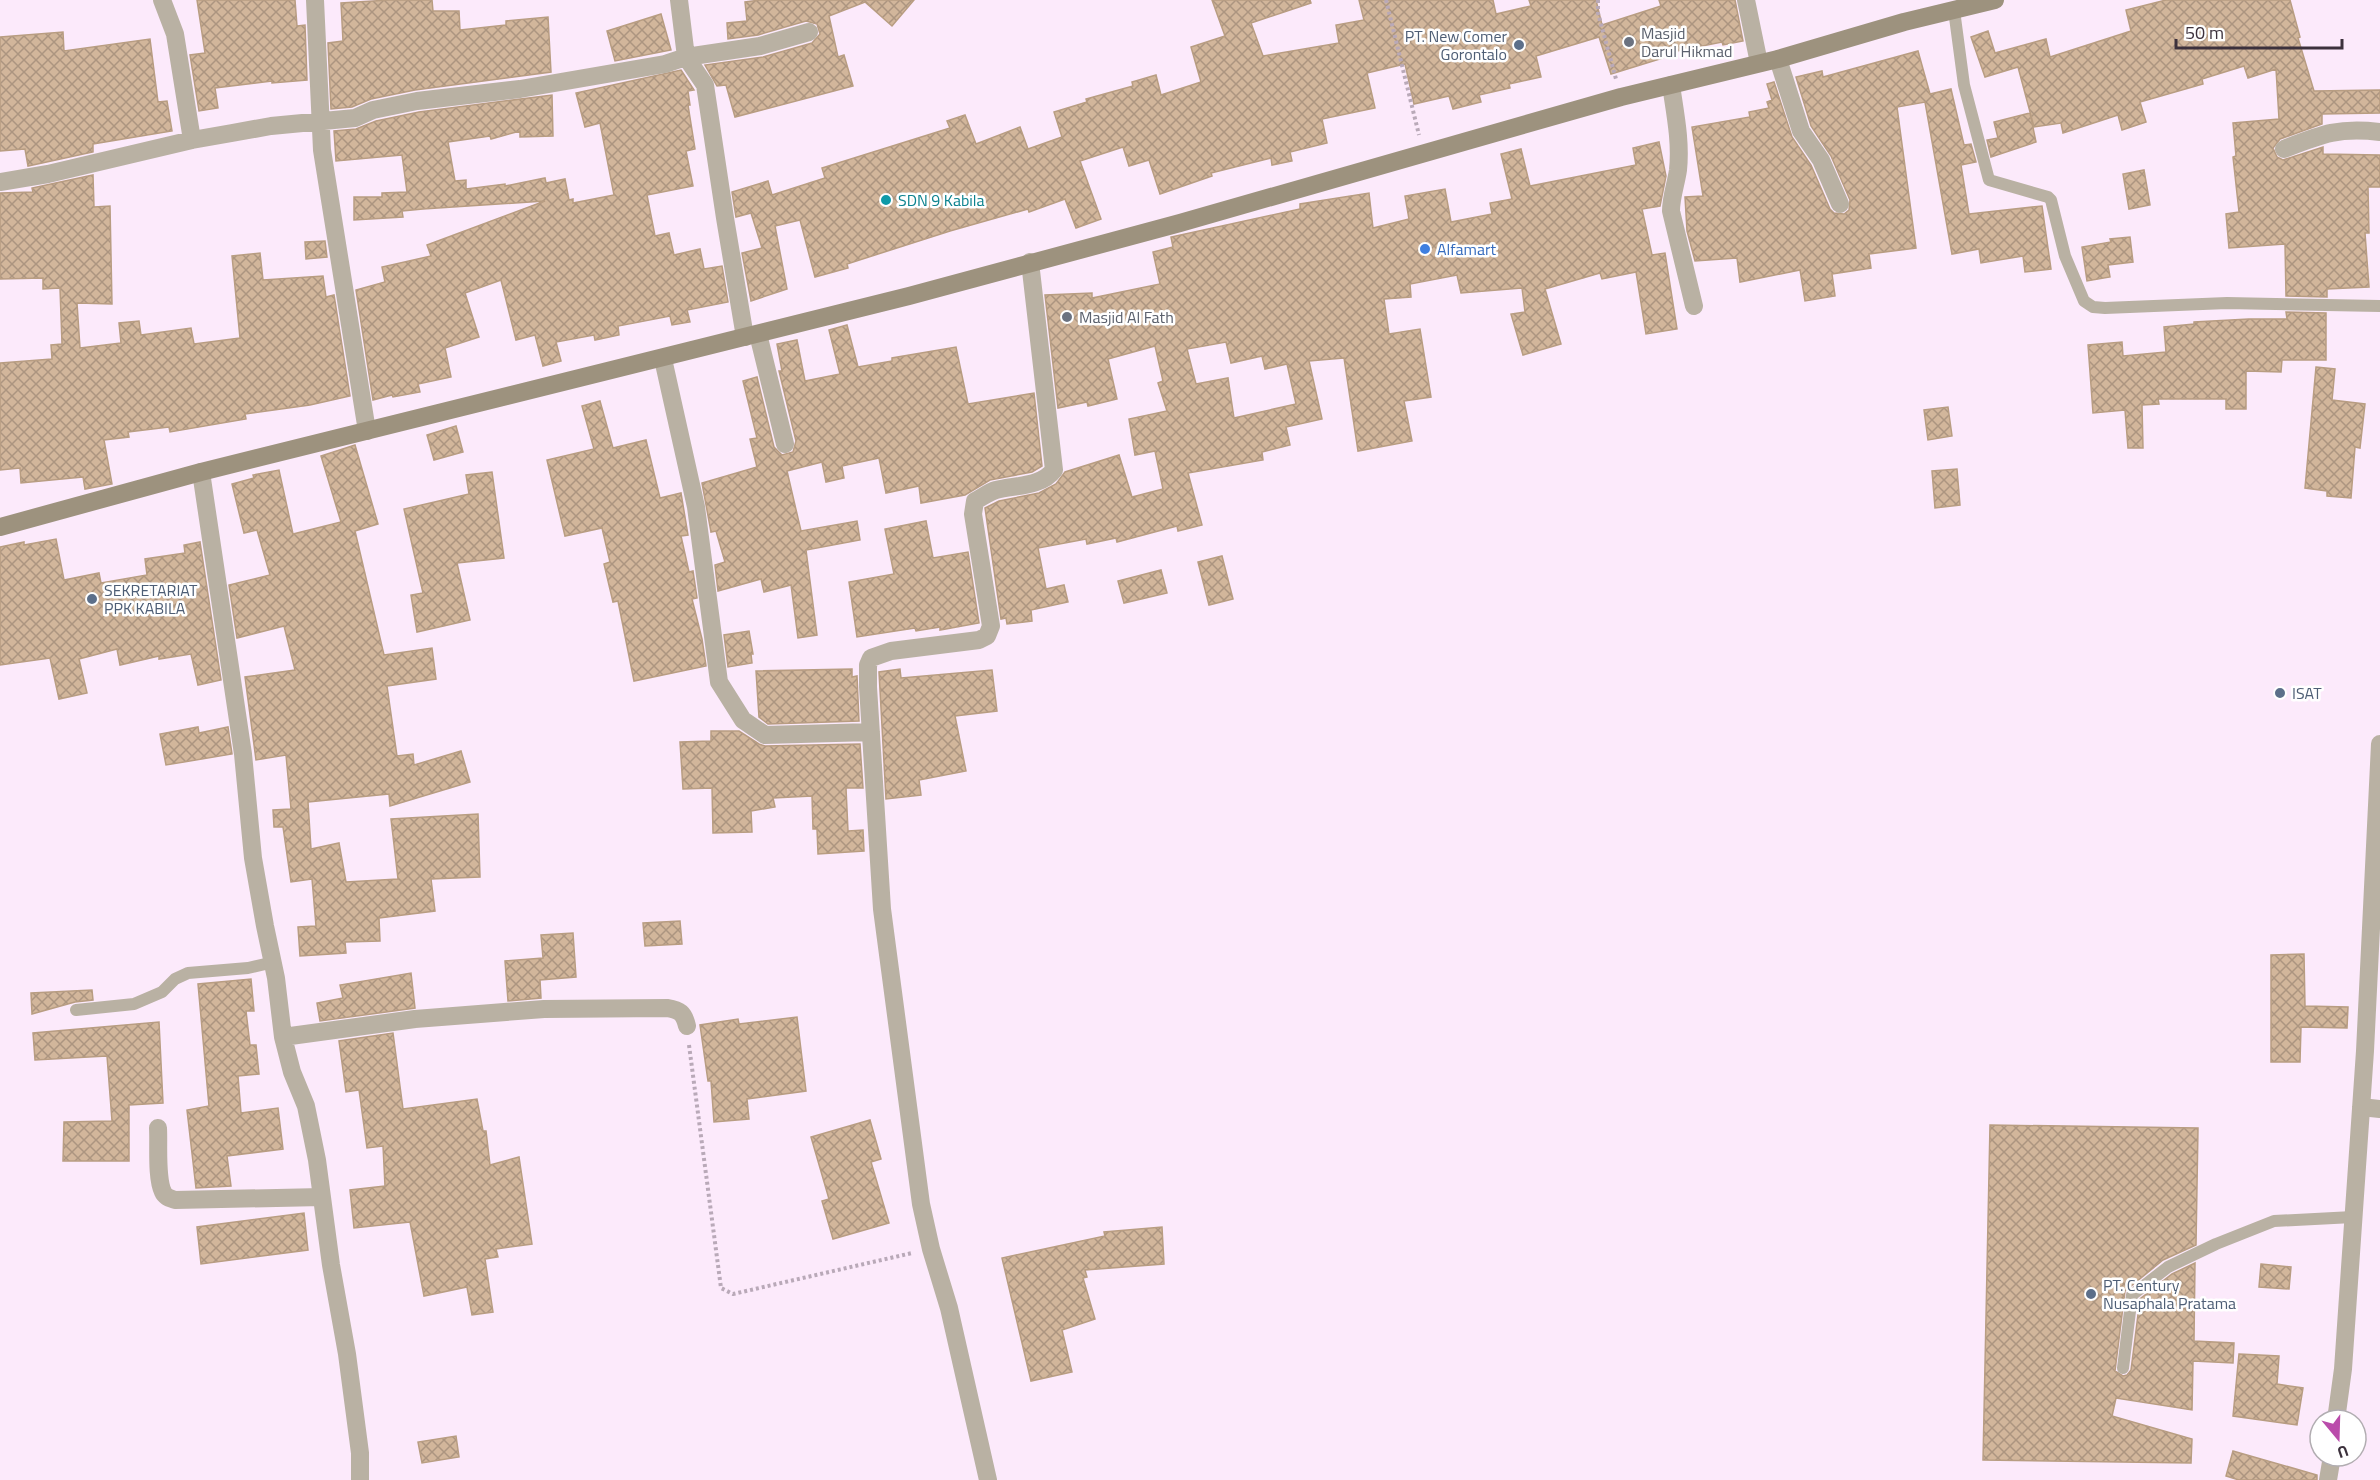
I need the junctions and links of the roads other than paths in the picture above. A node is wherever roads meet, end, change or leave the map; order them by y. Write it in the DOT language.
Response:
graph roads {
  1 [pos="162,0"];
  2 [pos="315,0"];
  3 [pos="679,0"];
  4 [pos="1746,0"];
  5 [pos="1995,0"];
  6 [pos="1954,10"];
  7 [pos="809,33"];
  8 [pos="686,57"];
  9 [pos="1778,59"];
  10 [pos="1760,63"];
  11 [pos="1671,85"];
  12 [pos="320,121"];
  13 [pos="2380,132"];
  14 [pos="192,140"];
  15 [pos="2284,149"];
  16 [pos="0,182"];
  17 [pos="1840,204"];
  18 [pos="1030,262"];
  19 [pos="1694,306"];
  20 [pos="2380,306"];
  21 [pos="752,336"];
  22 [pos="663,359"];
  23 [pos="367,431"];
  24 [pos="785,444"];
  25 [pos="201,472"];
  26 [pos="0,527"];
  27 [pos="871,732"];
  28 [pos="2380,744"];
  29 [pos="274,962"];
  30 [pos="76,1010"];
  31 [pos="687,1026"];
  32 [pos="283,1037"];
  33 [pos="2361,1107"];
  34 [pos="2380,1109"];
  35 [pos="158,1128"];
  36 [pos="322,1197"];
  37 [pos="2353,1217"];
  38 [pos="2123,1368"];
  39 [pos="2338,1408"];
  40 [pos="360,1480"];
  41 [pos="988,1480"];
  1 -- 14 [label="street"];
  2 -- 12 [label="street"];
  3 -- 8 [label="street"];
  4 -- 10 [label="street"];
  5 -- 6 [label="main road"];
  6 -- 9 [label="main road"];
  6 -- 20 [label="lane"];
  7 -- 8 [label="street"];
  8 -- 12 [label="street"];
  8 -- 21 [label="street"];
  9 -- 10 [label="main road"];
  9 -- 17 [label="street"];
  10 -- 11 [label="main road"];
  11 -- 18 [label="main road"];
  11 -- 19 [label="street"];
  12 -- 14 [label="street"];
  12 -- 23 [label="street"];
  13 -- 15 [label="street"];
  14 -- 16 [label="street"];
  18 -- 21 [label="main road"];
  18 -- 27 [label="street"];
  21 -- 22 [label="main road"];
  21 -- 24 [label="street"];
  22 -- 23 [label="main road"];
  22 -- 27 [label="street"];
  23 -- 25 [label="main road"];
  25 -- 26 [label="main road"];
  25 -- 29 [label="street"];
  27 -- 41 [label="street"];
  28 -- 33 [label="street"];
  29 -- 30 [label="lane"];
  29 -- 32 [label="street"];
  31 -- 32 [label="street"];
  32 -- 36 [label="street"];
  33 -- 34 [label="street"];
  33 -- 37 [label="street"];
  35 -- 36 [label="street"];
  36 -- 40 [label="street"];
  37 -- 38 [label="lane"];
  37 -- 39 [label="street"];
}
